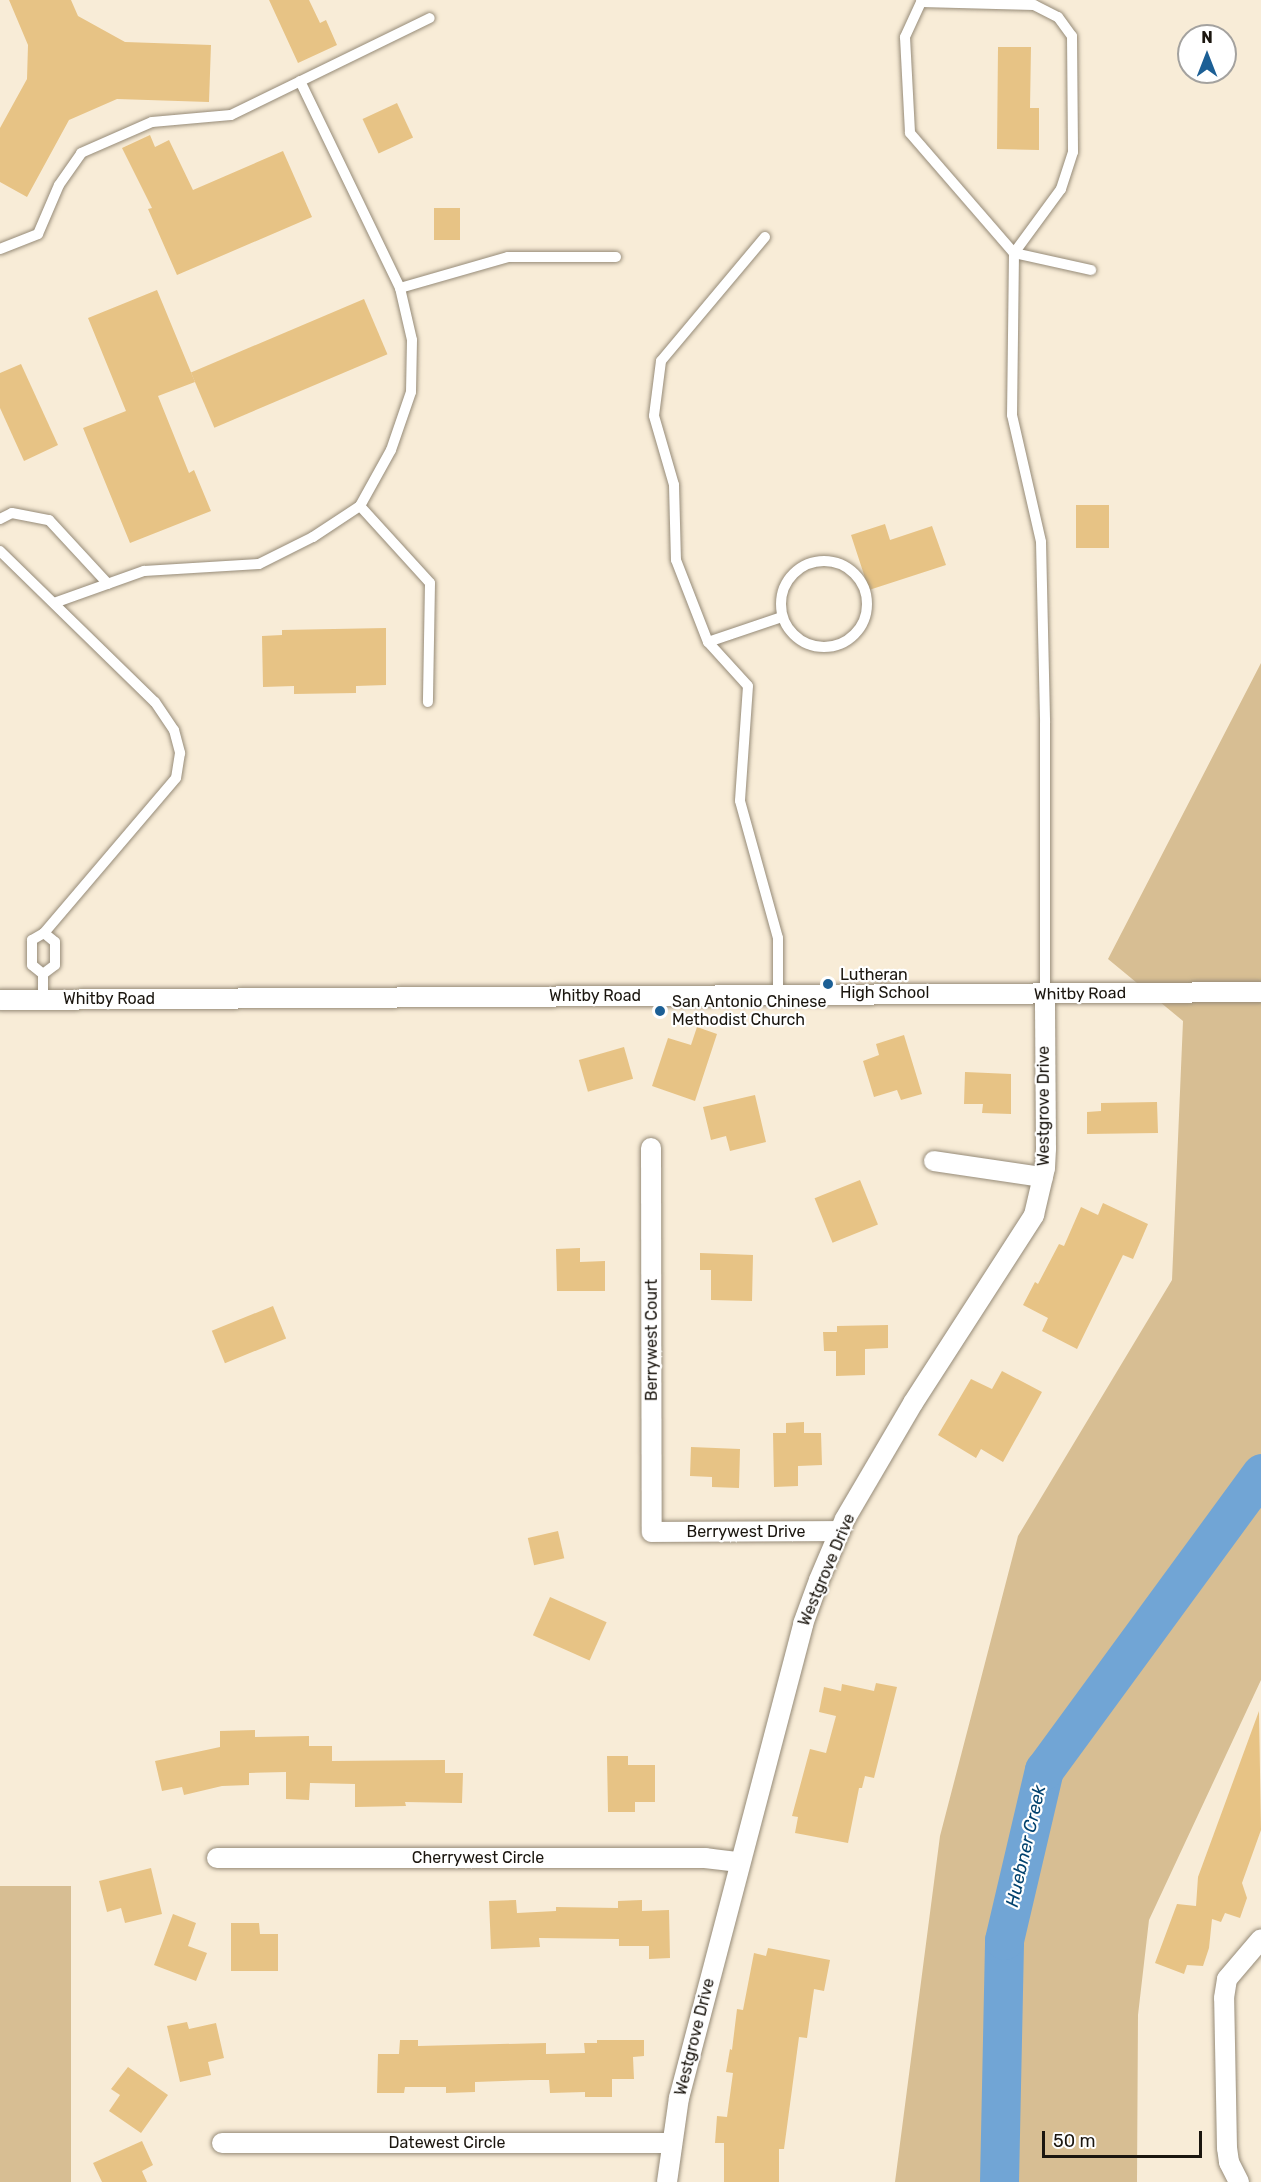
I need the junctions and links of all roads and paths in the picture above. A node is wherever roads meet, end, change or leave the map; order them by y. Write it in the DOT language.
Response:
graph roads {
  1 [pos="922,1"];
  2 [pos="430,18"];
  3 [pos="300,81"];
  4 [pos="765,237"];
  5 [pos="0,249"];
  6 [pos="1014,253"];
  7 [pos="616,257"];
  8 [pos="1091,270"];
  9 [pos="400,288"];
  10 [pos="360,506"];
  11 [pos="0,519"];
  12 [pos="0,550"];
  13 [pos="108,584"];
  14 [pos="54,603"];
  15 [pos="782,617"];
  16 [pos="708,642"];
  17 [pos="428,702"];
  18 [pos="44,933"];
  19 [pos="43,974"];
  20 [pos="1261,992"];
  21 [pos="1045,994"];
  22 [pos="778,995"];
  23 [pos="0,1000"];
  24 [pos="43,1000"];
  25 [pos="651,1148"];
  26 [pos="934,1161"];
  27 [pos="1043,1177"];
  28 [pos="840,1531"];
  29 [pos="652,1532"];
  30 [pos="217,1858"];
  31 [pos="739,1862"];
  32 [pos="1261,1939"];
  33 [pos="222,2143"];
  34 [pos="672,2143"];
  35 [pos="667,2182"];
  36 [pos="1239,2182"];
  1 -- 6 [label="lane"];
  1 -- 6 [label="lane"];
  2 -- 3 [label="lane"];
  3 -- 5 [label="lane"];
  3 -- 9 [label="lane"];
  4 -- 16 [label="lane"];
  6 -- 8 [label="lane"];
  6 -- 21 [label="lane"];
  7 -- 9 [label="lane"];
  9 -- 10 [label="lane"];
  10 -- 13 [label="lane"];
  10 -- 17 [label="lane"];
  11 -- 13 [label="lane"];
  12 -- 14 [label="lane"];
  13 -- 14 [label="lane"];
  14 -- 18 [label="lane"];
  15 -- 15 [label="lane"];
  15 -- 16 [label="lane"];
  16 -- 22 [label="lane"];
  18 -- 19 [label="lane"];
  18 -- 19 [label="lane"];
  19 -- 24 [label="lane"];
  20 -- 21 [label="street, Whitby Road"];
  21 -- 22 [label="street, Whitby Road"];
  21 -- 27 [label="street, Westgrove Drive"];
  22 -- 24 [label="street, Whitby Road"];
  23 -- 24 [label="street, Whitby Road"];
  25 -- 29 [label="street, Berrywest Court"];
  26 -- 27 [label="street"];
  27 -- 28 [label="street, Westgrove Drive"];
  28 -- 29 [label="street, Berrywest Drive"];
  28 -- 31 [label="street, Westgrove Drive"];
  30 -- 31 [label="street, Cherrywest Circle"];
  31 -- 34 [label="street, Westgrove Drive"];
  32 -- 36 [label="street"];
  33 -- 34 [label="street, Datewest Circle"];
  34 -- 35 [label="street, Westgrove Drive"];
}
